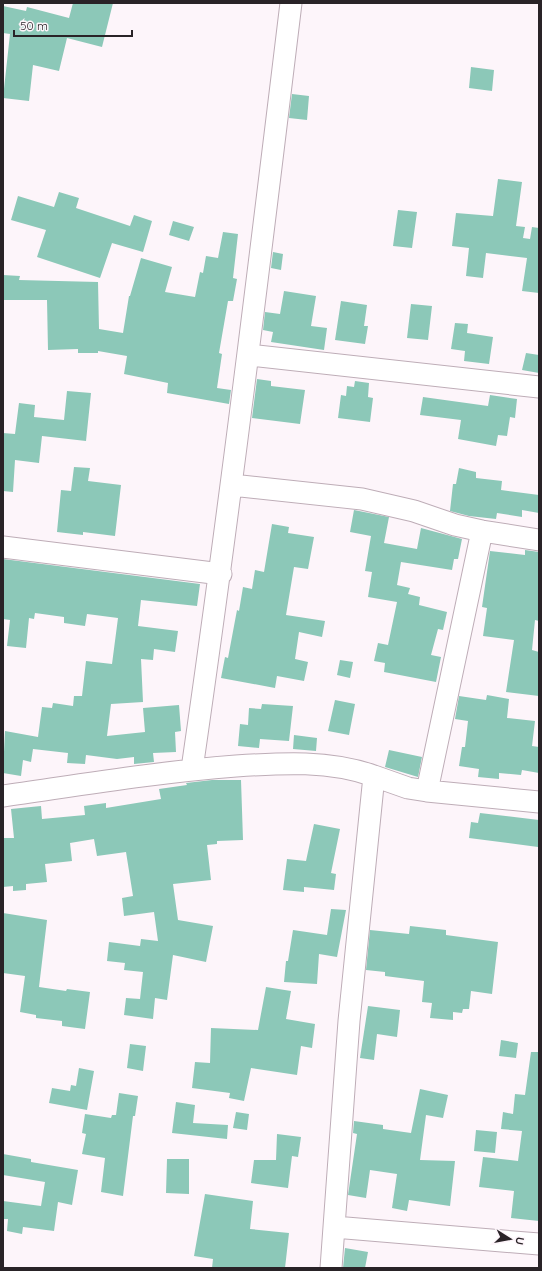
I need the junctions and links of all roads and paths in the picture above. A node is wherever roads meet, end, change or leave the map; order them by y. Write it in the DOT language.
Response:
graph roads {
  1 [pos="291,3"];
  2 [pos="249,355"];
  3 [pos="539,387"];
  4 [pos="232,485"];
  5 [pos="482,531"];
  6 [pos="539,540"];
  7 [pos="3,547"];
  8 [pos="221,574"];
  9 [pos="192,770"];
  10 [pos="374,776"];
  11 [pos="427,791"];
  12 [pos="3,796"];
  13 [pos="539,802"];
  14 [pos="334,1227"];
  15 [pos="539,1244"];
  16 [pos="331,1268"];
  1 -- 2 [label="street"];
  2 -- 3 [label="street"];
  2 -- 4 [label="street"];
  4 -- 5 [label="street"];
  4 -- 8 [label="street"];
  5 -- 6 [label="street"];
  5 -- 11 [label="street"];
  7 -- 8 [label="street"];
  8 -- 9 [label="street"];
  9 -- 10 [label="street"];
  9 -- 12 [label="street"];
  10 -- 11 [label="street"];
  10 -- 14 [label="street"];
  11 -- 13 [label="street"];
  14 -- 15 [label="street"];
  14 -- 16 [label="street"];
}
